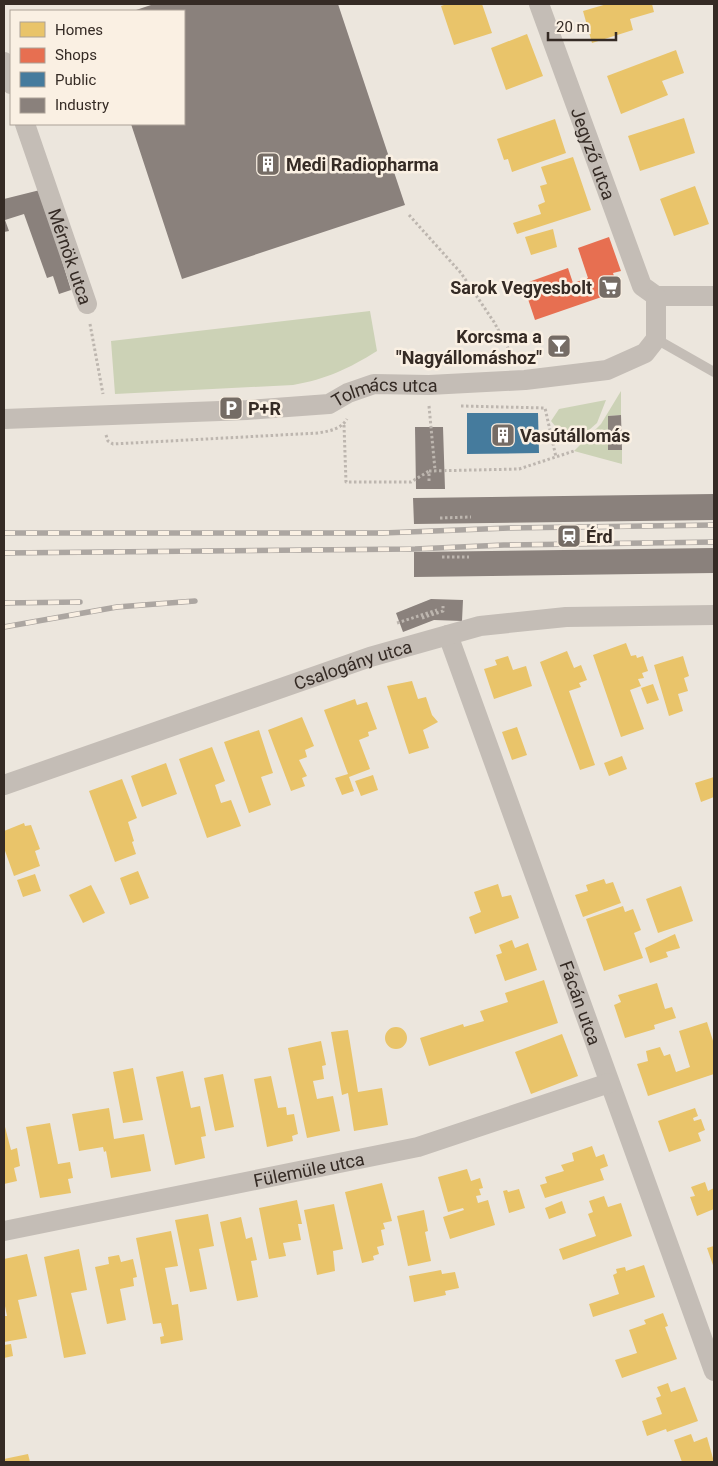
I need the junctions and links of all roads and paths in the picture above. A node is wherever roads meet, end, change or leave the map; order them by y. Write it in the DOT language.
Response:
graph roads {
  1 [pos="539,4"];
  2 [pos="4,62"];
  3 [pos="10,81"];
  4 [pos="25,125"];
  5 [pos="409,215"];
  6 [pos="656,296"];
  7 [pos="714,296"];
  8 [pos="87,304"];
  9 [pos="656,339"];
  10 [pos="714,372"];
  11 [pos="525,380"];
  12 [pos="429,385"];
  13 [pos="103,392"];
  14 [pos="349,416"];
  15 [pos="4,419"];
  16 [pos="344,425"];
  17 [pos="108,441"];
  18 [pos="574,452"];
  19 [pos="435,470"];
  20 [pos="429,471"];
  21 [pos="429,481"];
  22 [pos="471,517"];
  23 [pos="440,518"];
  24 [pos="442,557"];
  25 [pos="469,557"];
  26 [pos="443,606"];
  27 [pos="437,610"];
  28 [pos="714,614"];
  29 [pos="448,635"];
  30 [pos="4,785"];
  31 [pos="609,1083"];
  32 [pos="4,1231"];
  33 [pos="714,1371"];
  1 -- 6 [label="street, Jegyző utca"];
  2 -- 3 [label="street"];
  4 -- 8 [label="street, Mérnök utca"];
  5 -- 11 [label="path"];
  6 -- 7 [label="street"];
  6 -- 9 [label="street"];
  8 -- 13 [label="path, Mérnök utca"];
  9 -- 10 [label="lane"];
  9 -- 11 [label="street, Tolmács utca"];
  11 -- 12 [label="street, Tolmács utca"];
  12 -- 15 [label="street, Tolmács utca"];
  12 -- 19 [label="path"];
  14 -- 16 [label="path"];
  16 -- 17 [label="path"];
  16 -- 20 [label="path"];
  18 -- 20 [label="path"];
  20 -- 21 [label="path"];
  22 -- 23 [label="path"];
  24 -- 25 [label="path"];
  26 -- 27 [label="path"];
  28 -- 29 [label="street, Csalogány utca"];
  29 -- 30 [label="street, Csalogány utca"];
  29 -- 31 [label="street, Fácán utca"];
  31 -- 32 [label="street, Fülemüle utca"];
  31 -- 33 [label="street, Fácán utca"];
}
